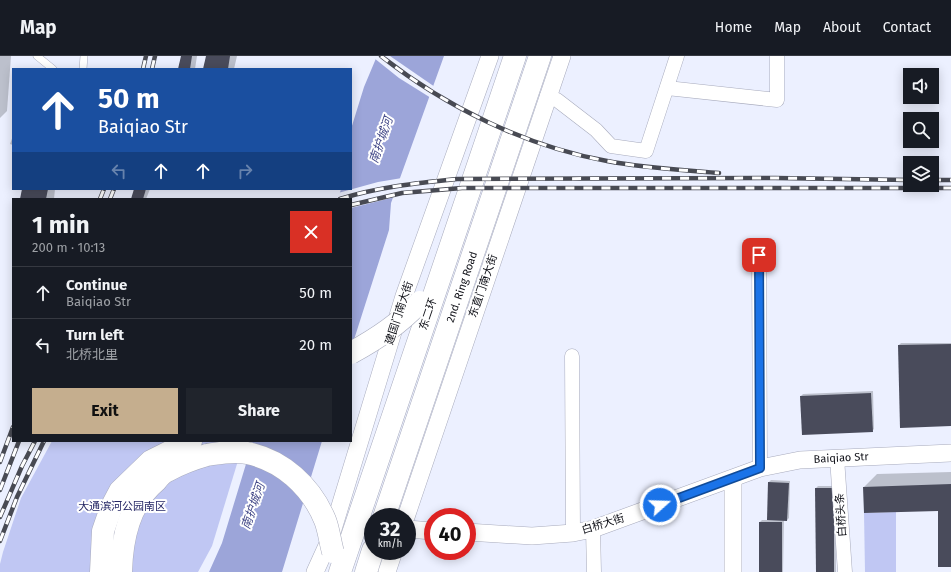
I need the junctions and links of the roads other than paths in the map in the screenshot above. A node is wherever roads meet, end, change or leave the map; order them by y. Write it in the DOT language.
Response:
graph roads {
  1 [pos="37,56"];
  2 [pos="84,56"];
  3 [pos="490,56"];
  4 [pos="515,56"];
  5 [pos="540,56"];
  6 [pos="562,56"];
  7 [pos="677,56"];
  8 [pos="777,56"];
  9 [pos="52,68"];
  10 [pos="83,68"];
  11 [pos="667,88"];
  12 [pos="547,96"];
  13 [pos="456,233"];
  14 [pos="759,255"];
  15 [pos="352,352"];
  16 [pos="572,356"];
  17 [pos="199,448"];
  18 [pos="951,453"];
  19 [pos="837,458"];
  20 [pos="760,468"];
  21 [pos="733,479"];
  22 [pos="387,508"];
  23 [pos="409,508"];
  24 [pos="593,529"];
  25 [pos="476,533"];
  26 [pos="573,533"];
  27 [pos="370,560"];
  28 [pos="391,560"];
  29 [pos="335,566"];
  30 [pos="101,572"];
  31 [pos="121,572"];
  32 [pos="315,572"];
  33 [pos="366,572"];
  34 [pos="387,572"];
  35 [pos="594,572"];
  36 [pos="733,572"];
  37 [pos="845,572"];
  1 -- 9 [label="lane"];
  2 -- 10 [label="lane"];
  3 -- 32 [label="street, 建国门南大街"];
  4 -- 13 [label="highway, 东二环"];
  5 -- 22 [label="highway, 2nd. Ring Road"];
  6 -- 12 [label="street, 东直门南大街"];
  7 -- 11 [label="street"];
  8 -- 11 [label="street"];
  11 -- 12 [label="street"];
  12 -- 23 [label="street, 东直门南大街"];
  13 -- 15 [label="highway, bridge"];
  13 -- 29 [label="highway, 东二环"];
  14 -- 20 [label="street"];
  16 -- 26 [label="street"];
  17 -- 29 [label="highway, bridge"];
  17 -- 30 [label="highway"];
  17 -- 31 [label="highway"];
  18 -- 19 [label="street, Baiqiao Str"];
  19 -- 20 [label="street, Baiqiao Str"];
  19 -- 37 [label="street, 白桥头条"];
  20 -- 21 [label="street, Baiqiao Str"];
  21 -- 24 [label="street, 白桥大街"];
  21 -- 36 [label="street"];
  24 -- 26 [label="street, 白桥大街"];
  24 -- 35 [label="street"];
  25 -- 26 [label="street, 白桥大街"];
  27 -- 33 [label="highway"];
  28 -- 34 [label="street"];
}
